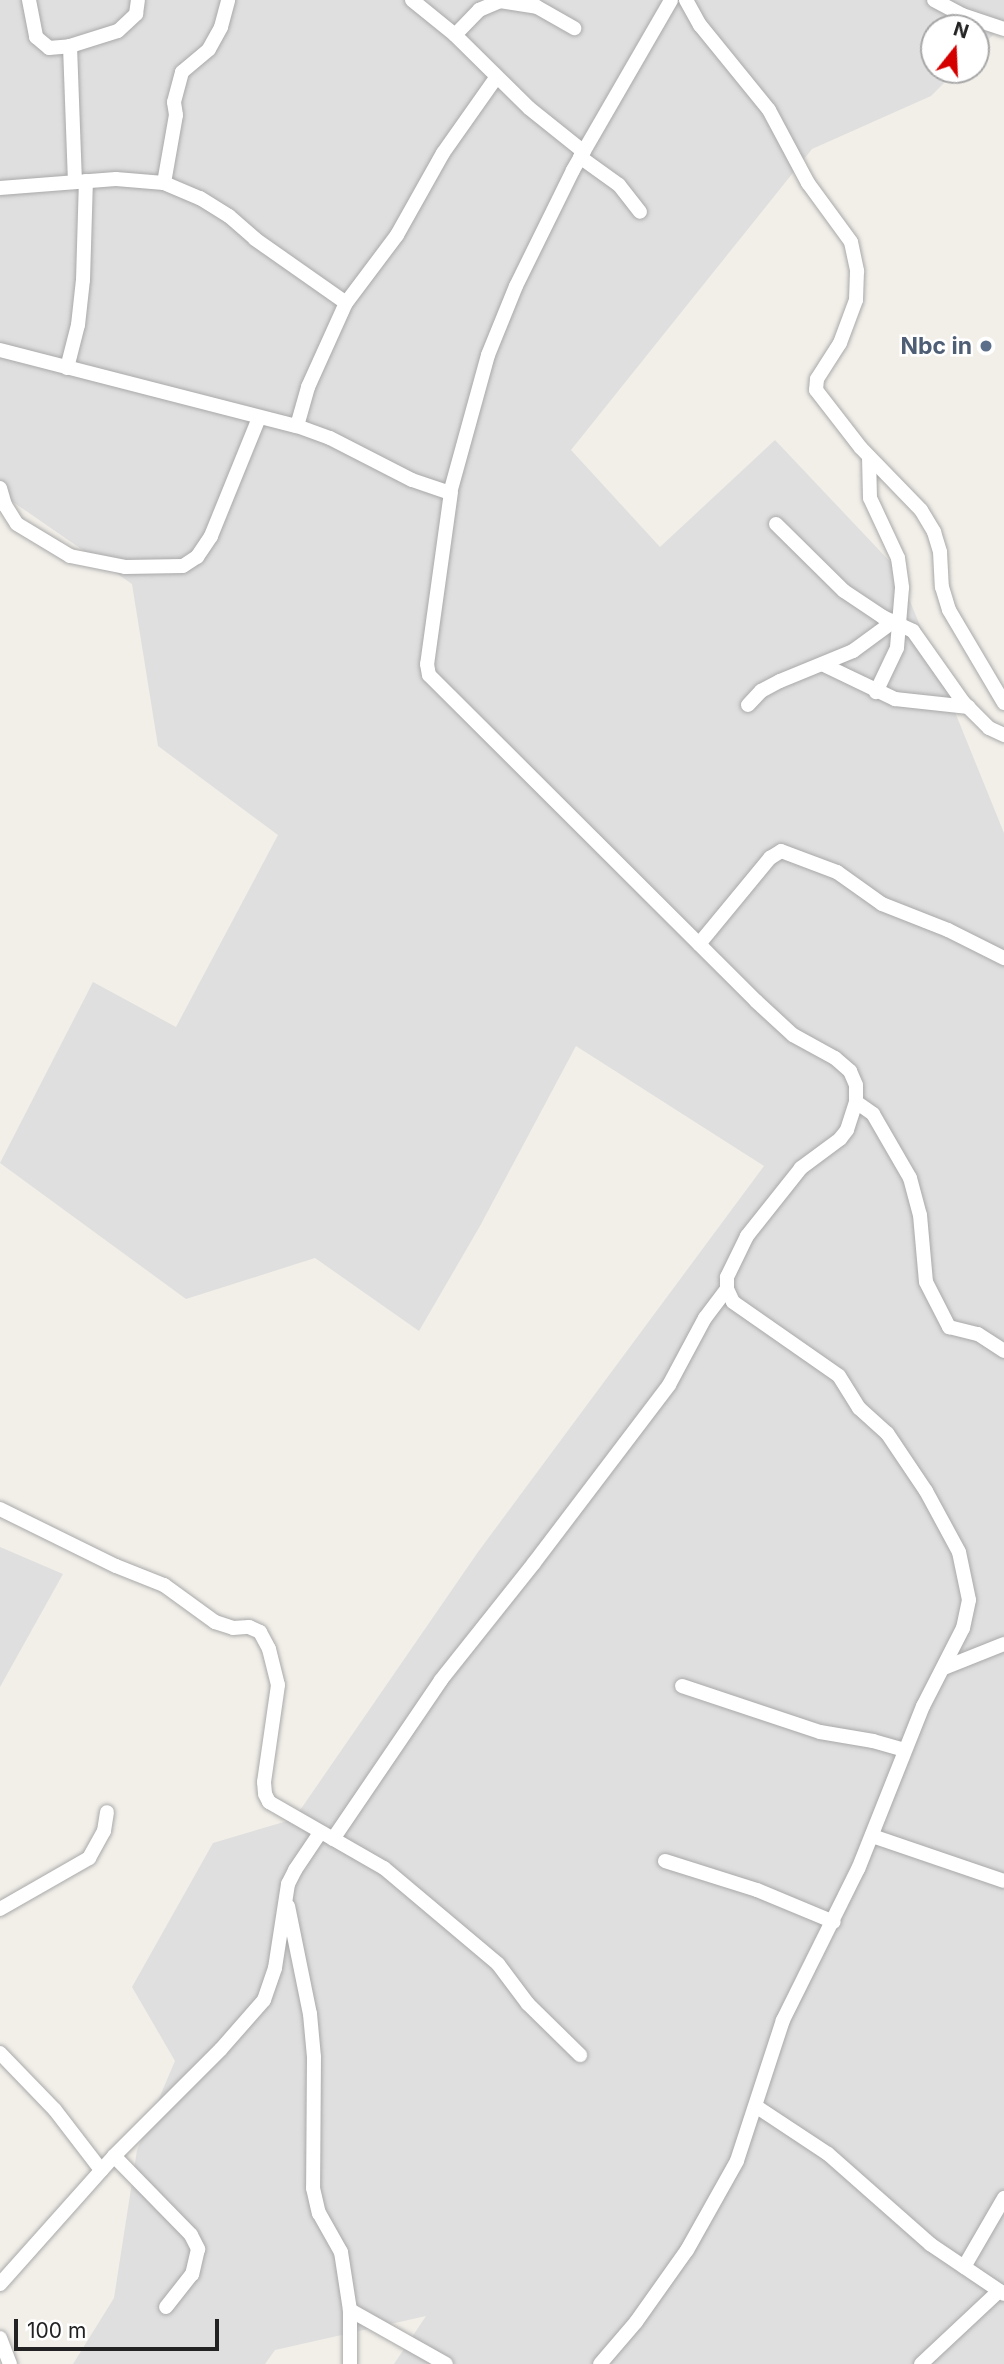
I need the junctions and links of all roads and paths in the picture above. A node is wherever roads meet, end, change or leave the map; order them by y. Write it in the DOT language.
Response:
graph roads {
  1 [pos="29,0"];
  2 [pos="138,0"];
  3 [pos="228,0"];
  4 [pos="412,0"];
  5 [pos="671,0"];
  6 [pos="686,0"];
  7 [pos="934,0"];
  8 [pos="574,28"];
  9 [pos="1004,29"];
  10 [pos="454,35"];
  11 [pos="70,46"];
  12 [pos="496,78"];
  13 [pos="582,155"];
  14 [pos="80,182"];
  15 [pos="164,183"];
  16 [pos="0,188"];
  17 [pos="640,212"];
  18 [pos="346,303"];
  19 [pos="0,350"];
  20 [pos="67,368"];
  21 [pos="259,418"];
  22 [pos="297,426"];
  23 [pos="869,457"];
  24 [pos="0,488"];
  25 [pos="452,492"];
  26 [pos="775,524"];
  27 [pos="896,622"];
  28 [pos="824,665"];
  29 [pos="876,692"];
  30 [pos="1004,703"];
  31 [pos="748,705"];
  32 [pos="969,708"];
  33 [pos="1004,735"];
  34 [pos="699,944"];
  35 [pos="1004,958"];
  36 [pos="856,1102"];
  37 [pos="727,1289"];
  38 [pos="1004,1351"];
  39 [pos="0,1509"];
  40 [pos="1004,1644"];
  41 [pos="944,1668"];
  42 [pos="682,1686"];
  43 [pos="904,1750"];
  44 [pos="107,1812"];
  45 [pos="326,1836"];
  46 [pos="872,1836"];
  47 [pos="665,1861"];
  48 [pos="1004,1881"];
  49 [pos="285,1898"];
  50 [pos="0,1909"];
  51 [pos="834,1922"];
  52 [pos="0,2053"];
  53 [pos="580,2055"];
  54 [pos="757,2107"];
  55 [pos="114,2156"];
  56 [pos="101,2171"];
  57 [pos="1004,2198"];
  58 [pos="964,2267"];
  59 [pos="0,2284"];
  60 [pos="1002,2293"];
  61 [pos="166,2307"];
  62 [pos="350,2310"];
  63 [pos="0,2338"];
  64 [pos="602,2363"];
  65 [pos="10,2364"];
  66 [pos="350,2364"];
  67 [pos="446,2364"];
  68 [pos="921,2364"];
  1 -- 11 [label="street"];
  2 -- 11 [label="street"];
  3 -- 15 [label="street"];
  4 -- 10 [label="street"];
  5 -- 13 [label="street"];
  6 -- 23 [label="street"];
  7 -- 9 [label="street"];
  8 -- 10 [label="street"];
  10 -- 12 [label="street"];
  11 -- 14 [label="street"];
  12 -- 13 [label="street"];
  12 -- 18 [label="street"];
  13 -- 17 [label="street"];
  13 -- 25 [label="street"];
  14 -- 15 [label="street"];
  14 -- 16 [label="street"];
  14 -- 20 [label="street"];
  15 -- 18 [label="street"];
  18 -- 22 [label="street"];
  19 -- 20 [label="street"];
  20 -- 21 [label="street"];
  21 -- 22 [label="street"];
  21 -- 24 [label="street"];
  22 -- 25 [label="street"];
  23 -- 27 [label="street"];
  23 -- 30 [label="street"];
  25 -- 34 [label="street"];
  26 -- 27 [label="street"];
  27 -- 28 [label="street"];
  27 -- 29 [label="street"];
  27 -- 32 [label="street"];
  28 -- 29 [label="street"];
  28 -- 31 [label="street"];
  29 -- 32 [label="street"];
  32 -- 33 [label="street"];
  34 -- 35 [label="street"];
  34 -- 36 [label="street"];
  36 -- 37 [label="street"];
  36 -- 38 [label="street"];
  37 -- 41 [label="street"];
  37 -- 45 [label="street"];
  39 -- 45 [label="street"];
  40 -- 41 [label="street"];
  41 -- 43 [label="street"];
  42 -- 43 [label="street"];
  43 -- 46 [label="street"];
  44 -- 50 [label="street"];
  45 -- 49 [label="street"];
  45 -- 53 [label="street"];
  46 -- 48 [label="street"];
  46 -- 51 [label="street"];
  47 -- 51 [label="street"];
  49 -- 55 [label="street"];
  49 -- 62 [label="street"];
  51 -- 54 [label="street"];
  52 -- 56 [label="street"];
  54 -- 58 [label="street"];
  54 -- 64 [label="street"];
  55 -- 56 [label="street"];
  55 -- 61 [label="street"];
  56 -- 59 [label="street"];
  57 -- 58 [label="street"];
  58 -- 60 [label="street"];
  60 -- 68 [label="street"];
  62 -- 66 [label="street"];
  62 -- 67 [label="street"];
  63 -- 65 [label="street"];
}
